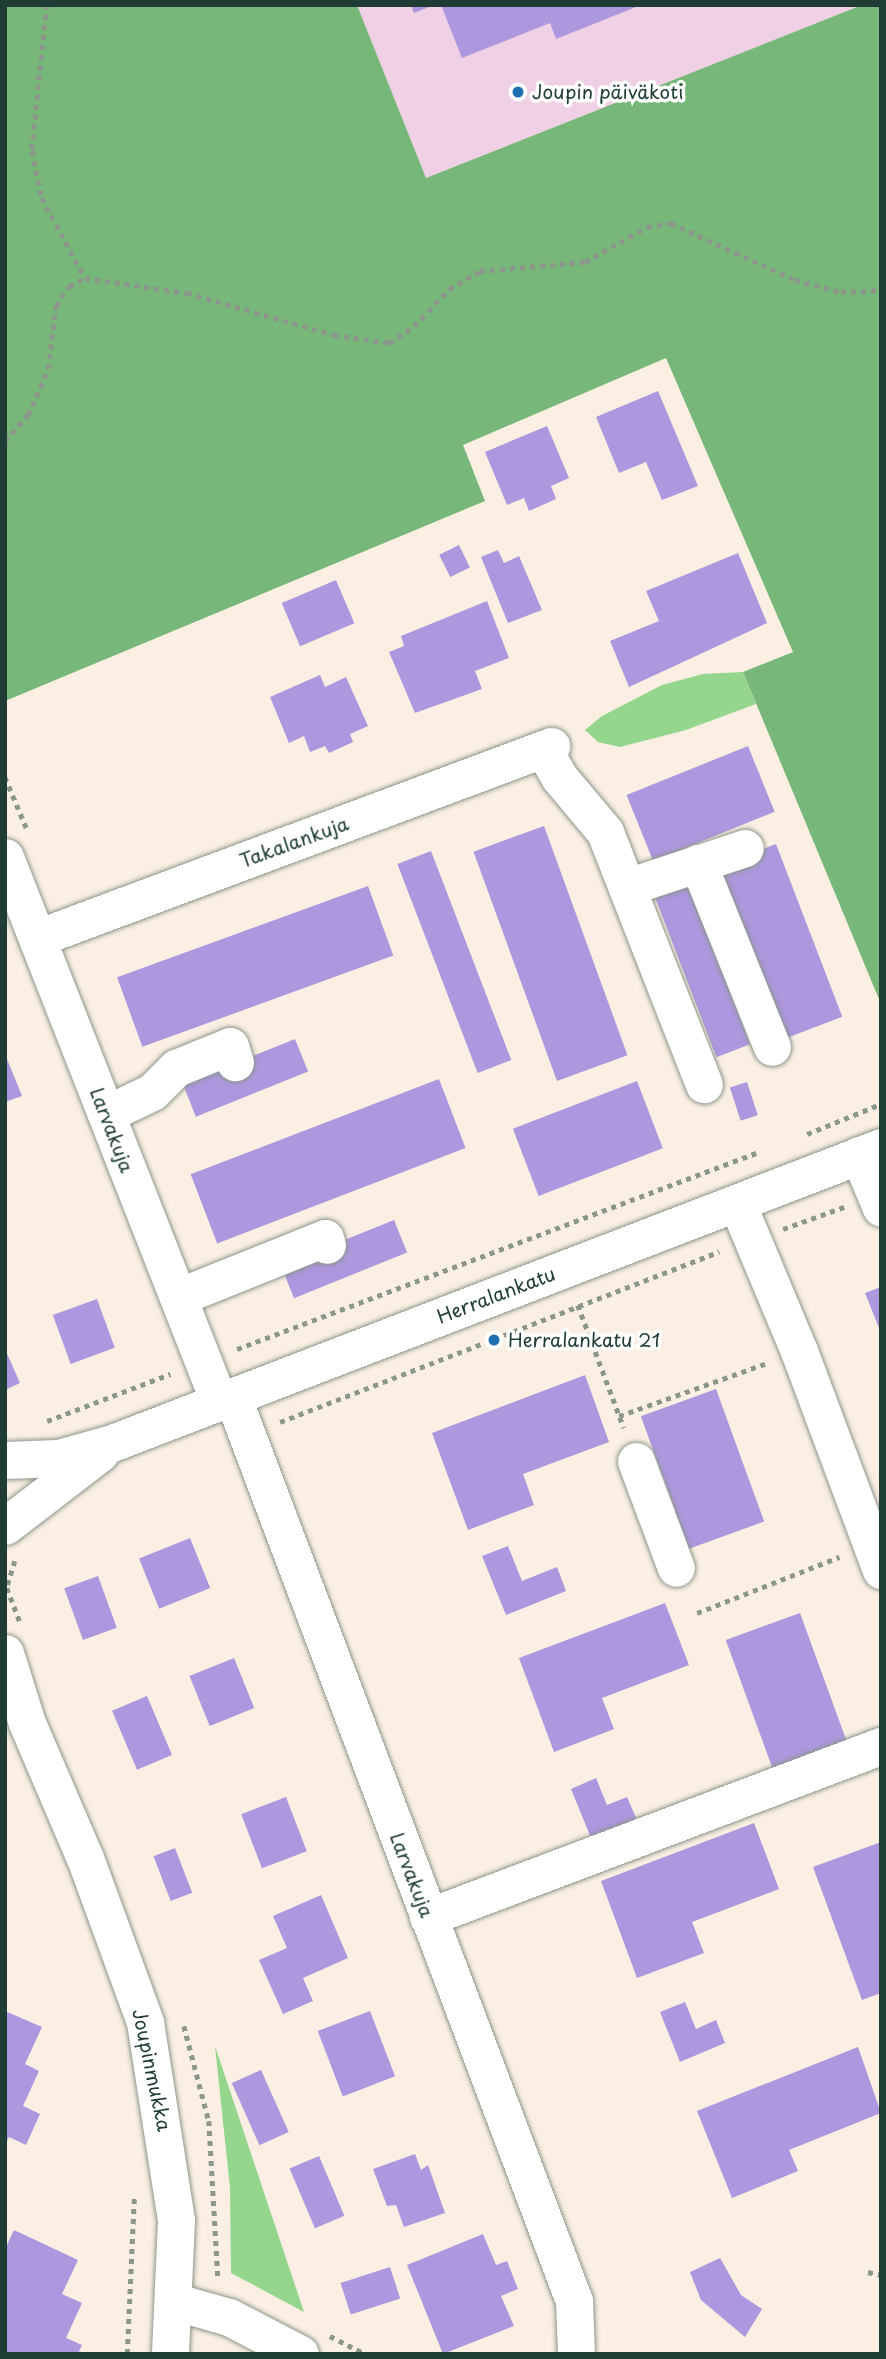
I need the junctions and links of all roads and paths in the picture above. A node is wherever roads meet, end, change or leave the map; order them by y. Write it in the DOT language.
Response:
graph roads {
  1 [pos="47,5"];
  2 [pos="85,278"];
  3 [pos="881,290"];
  4 [pos="5,441"];
  5 [pos="745,848"];
  6 [pos="5,857"];
  7 [pos="698,863"];
  8 [pos="627,887"];
  9 [pos="37,938"];
  10 [pos="772,1047"];
  11 [pos="236,1062"];
  12 [pos="704,1084"];
  13 [pos="881,1104"];
  14 [pos="106,1114"];
  15 [pos="798,1137"];
  16 [pos="870,1151"];
  17 [pos="759,1152"];
  18 [pos="878,1202"];
  19 [pos="737,1203"];
  20 [pos="753,1240"];
  21 [pos="327,1245"];
  22 [pos="564,1269"];
  23 [pos="178,1297"];
  24 [pos="579,1307"];
  25 [pos="799,1351"];
  26 [pos="203,1362"];
  27 [pos="226,1400"];
  28 [pos="620,1416"];
  29 [pos="35,1425"];
  30 [pos="247,1435"];
  31 [pos="112,1443"];
  32 [pos="5,1460"];
  33 [pos="636,1461"];
  34 [pos="12,1541"];
  35 [pos="876,1557"];
  36 [pos="676,1568"];
  37 [pos="15,1610"];
  38 [pos="697,1613"];
  39 [pos="5,1616"];
  40 [pos="15,1644"];
  41 [pos="16,1712"];
  42 [pos="881,1746"];
  43 [pos="428,1917"];
  44 [pos="134,2196"];
  45 [pos="868,2272"];
  46 [pos="881,2275"];
  47 [pos="176,2302"];
  48 [pos="127,2354"];
  49 [pos="170,2354"];
  50 [pos="300,2354"];
  51 [pos="576,2354"];
  1 -- 2 [label="path"];
  2 -- 3 [label="path"];
  2 -- 4 [label="path"];
  5 -- 7 [label="street"];
  6 -- 9 [label="street, Larvakuja"];
  7 -- 8 [label="street"];
  7 -- 10 [label="street"];
  8 -- 9 [label="street, Takalankuja"];
  8 -- 12 [label="street"];
  9 -- 14 [label="street, Larvakuja"];
  11 -- 14 [label="street"];
  13 -- 15 [label="path"];
  14 -- 23 [label="street, Larvakuja"];
  16 -- 18 [label="street"];
  16 -- 19 [label="street, Herralankatu"];
  17 -- 26 [label="path"];
  18 -- 20 [label="path"];
  19 -- 20 [label="street"];
  19 -- 22 [label="street, Herralankatu"];
  20 -- 24 [label="path"];
  20 -- 25 [label="street"];
  21 -- 23 [label="street"];
  22 -- 24 [label="path"];
  22 -- 27 [label="street, Herralankatu"];
  23 -- 26 [label="street, Larvakuja"];
  24 -- 28 [label="path"];
  24 -- 30 [label="path"];
  25 -- 28 [label="path"];
  25 -- 35 [label="street"];
  26 -- 27 [label="street, Larvakuja"];
  26 -- 29 [label="path"];
  27 -- 30 [label="street, Larvakuja"];
  27 -- 31 [label="street, Herralankatu"];
  28 -- 33 [label="path"];
  30 -- 43 [label="street, Larvakuja"];
  31 -- 32 [label="street, Herralankatu"];
  31 -- 34 [label="street, Herralankatu"];
  33 -- 36 [label="street"];
  34 -- 37 [label="path"];
  35 -- 38 [label="path"];
  37 -- 39 [label="path"];
  37 -- 40 [label="path"];
  40 -- 41 [label="street, Joupinmukka"];
  41 -- 47 [label="street, Joupinmukka"];
  42 -- 43 [label="street"];
  43 -- 51 [label="street, Larvakuja"];
  44 -- 48 [label="path"];
  45 -- 46 [label="path"];
  47 -- 49 [label="street, Joupinmukka"];
  47 -- 50 [label="street"];
}
